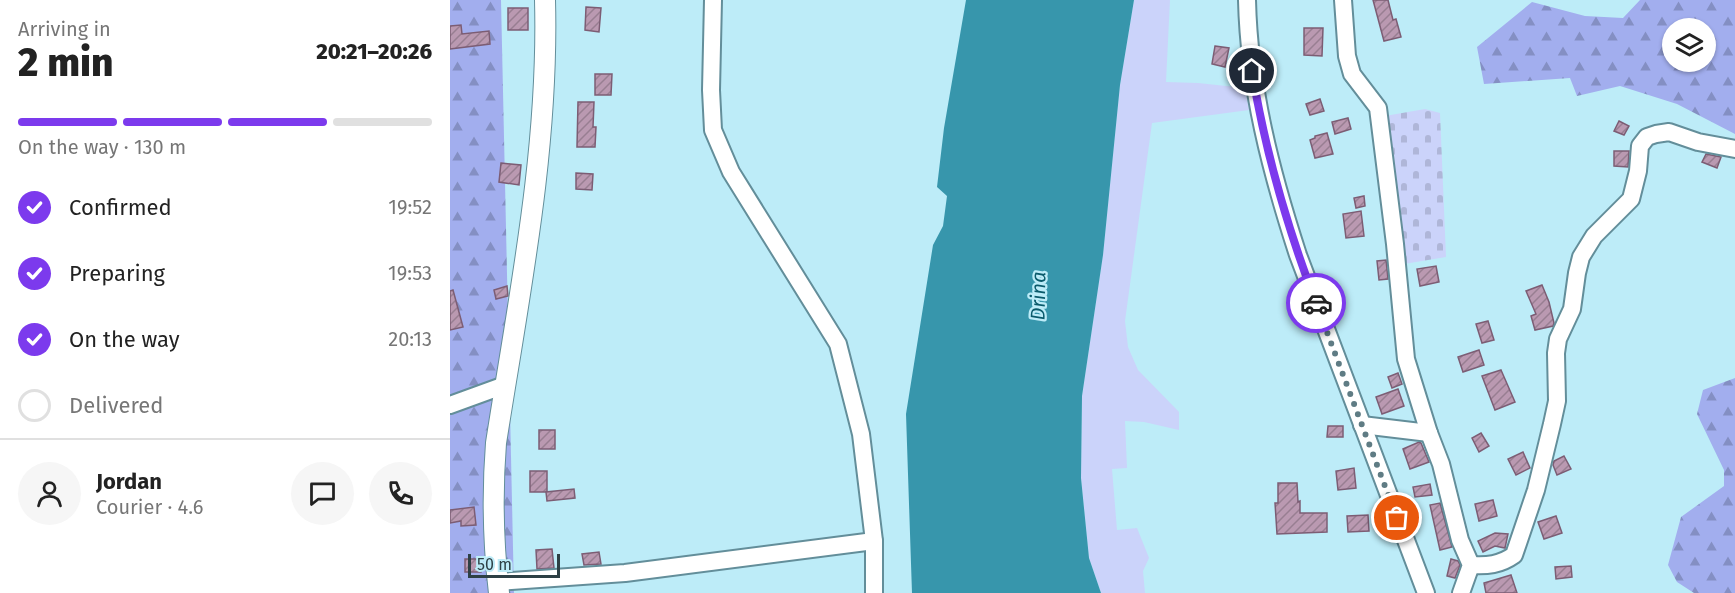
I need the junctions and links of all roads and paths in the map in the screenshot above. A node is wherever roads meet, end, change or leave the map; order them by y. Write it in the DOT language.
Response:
graph roads {
  1 [pos="545,0"];
  2 [pos="714,0"];
  3 [pos="1246,0"];
  4 [pos="1343,0"];
  5 [pos="1735,149"];
  6 [pos="505,385"];
  7 [pos="450,405"];
  8 [pos="1362,424"];
  9 [pos="1429,433"];
  10 [pos="874,541"];
  11 [pos="1471,565"];
  12 [pos="498,587"];
  13 [pos="874,593"];
  14 [pos="1426,593"];
  15 [pos="1461,593"];
  1 -- 6 [label="main road"];
  2 -- 10 [label="street"];
  3 -- 8 [label="street"];
  4 -- 9 [label="street"];
  5 -- 11 [label="street"];
  6 -- 7 [label="street"];
  6 -- 12 [label="main road"];
  8 -- 9 [label="street"];
  8 -- 14 [label="street"];
  9 -- 11 [label="street"];
  10 -- 12 [label="street"];
  10 -- 13 [label="street"];
  11 -- 15 [label="street"];
}
